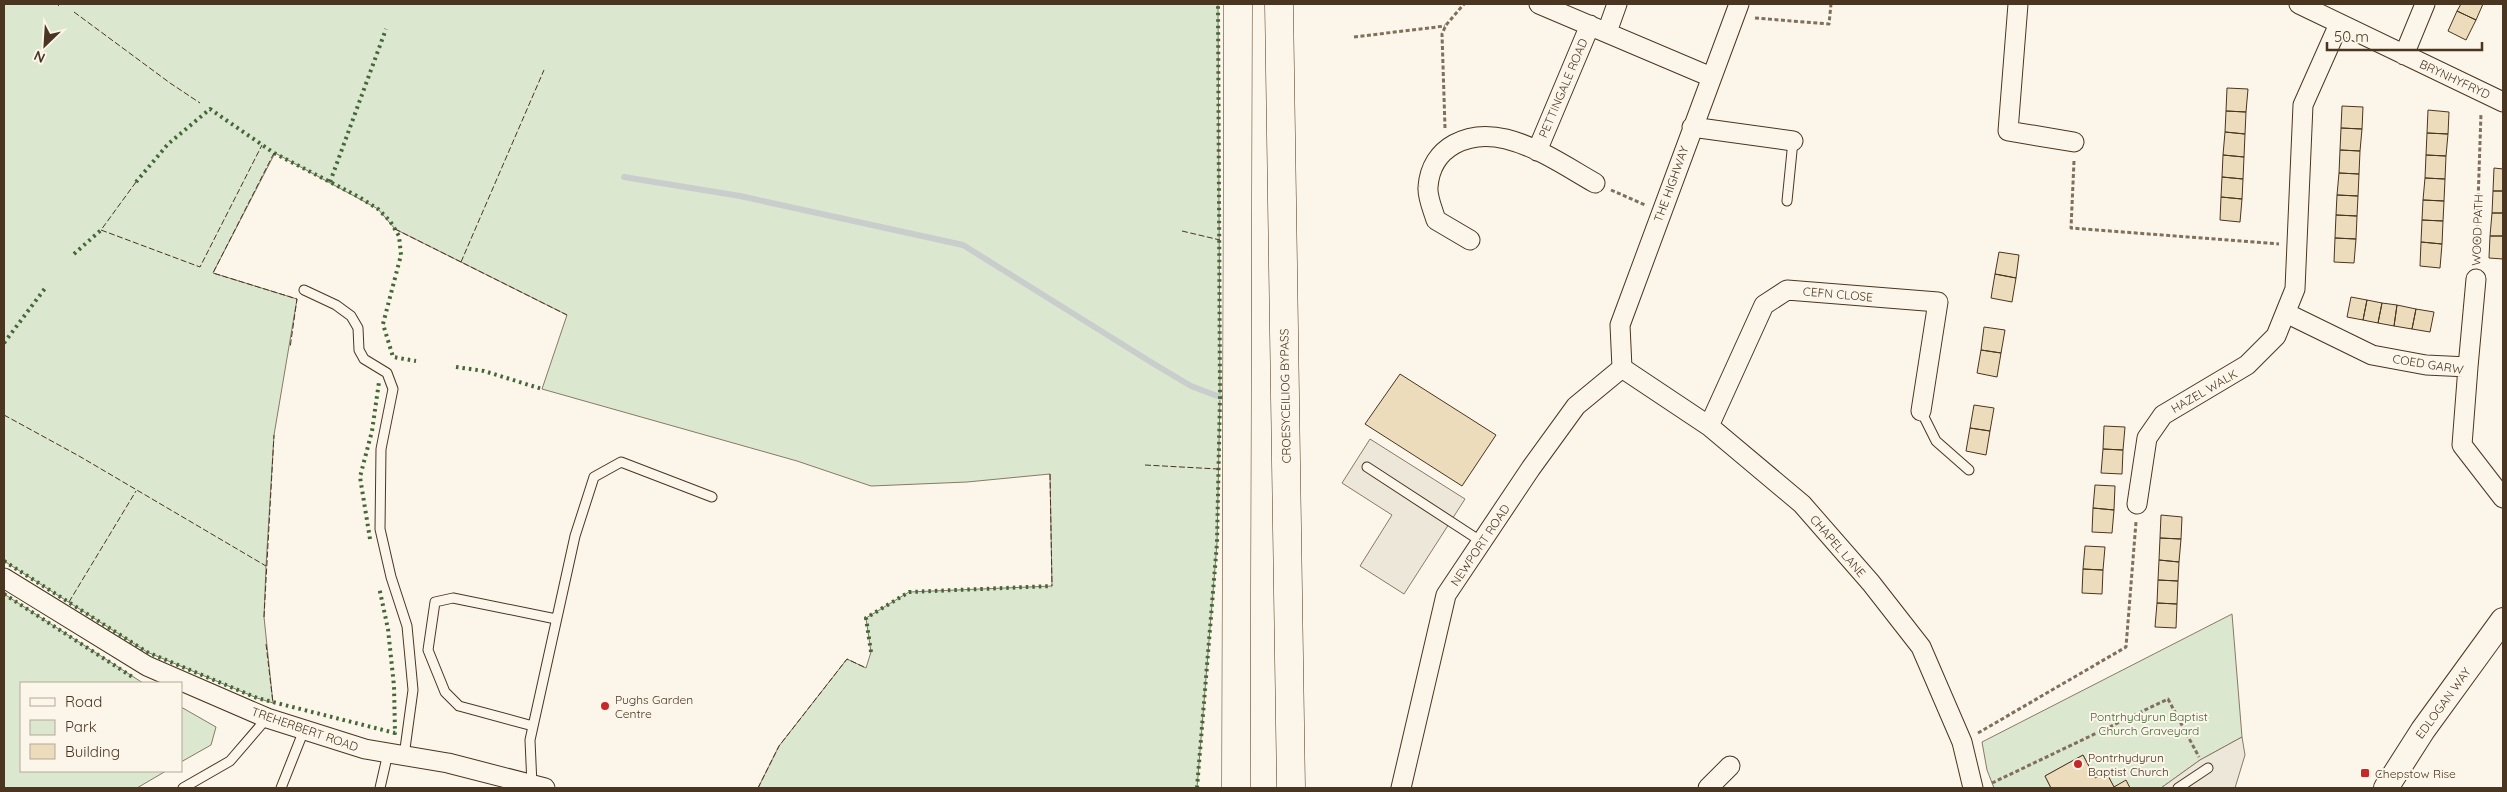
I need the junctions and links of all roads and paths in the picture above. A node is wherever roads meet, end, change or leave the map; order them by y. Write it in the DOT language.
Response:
graph roads {
  1 [pos="1238,4"];
  2 [pos="1279,4"];
  3 [pos="1464,4"];
  4 [pos="1539,4"];
  5 [pos="1617,4"];
  6 [pos="1831,4"];
  7 [pos="2018,4"];
  8 [pos="2299,4"];
  9 [pos="2426,4"];
  10 [pos="1737,10"];
  11 [pos="2339,24"];
  12 [pos="1446,26"];
  13 [pos="1599,28"];
  14 [pos="1354,37"];
  15 [pos="2404,55"];
  16 [pos="1711,77"];
  17 [pos="2482,92"];
  18 [pos="2503,102"];
  19 [pos="1692,127"];
  20 [pos="1793,141"];
  21 [pos="2074,142"];
  22 [pos="1451,144"];
  23 [pos="1537,150"];
  24 [pos="1595,183"];
  25 [pos="1787,201"];
  26 [pos="1661,212"];
  27 [pos="1470,240"];
  28 [pos="2297,246"];
  29 [pos="2476,279"];
  30 [pos="304,290"];
  31 [pos="2286,313"];
  32 [pos="1622,368"];
  33 [pos="2468,368"];
  34 [pos="1921,411"];
  35 [pos="1709,426"];
  36 [pos="1367,468"];
  37 [pos="1969,470"];
  38 [pos="712,497"];
  39 [pos="2503,498"];
  40 [pos="2137,504"];
  41 [pos="1482,542"];
  42 [pos="4,578"];
  43 [pos="556,619"];
  44 [pos="2503,620"];
  45 [pos="267,718"];
  46 [pos="533,726"];
  47 [pos="304,730"];
  48 [pos="1962,742"];
  49 [pos="396,755"];
  50 [pos="1730,766"];
  51 [pos="2208,768"];
  52 [pos="526,786"];
  53 [pos="1981,786"];
  54 [pos="183,788"];
  55 [pos="282,788"];
  56 [pos="380,788"];
  57 [pos="1236,788"];
  58 [pos="1291,788"];
  59 [pos="1401,788"];
  60 [pos="1708,788"];
  61 [pos="2178,788"];
  62 [pos="2386,788"];
  1 -- 57 [label="highway"];
  2 -- 58 [label="highway, CROESYCEILIOG BYPASS"];
  3 -- 12 [label="path"];
  4 -- 13 [label="street, PETTINGALE ROAD"];
  5 -- 13 [label="street, PETTINGALE ROAD"];
  6 -- 10 [label="path"];
  7 -- 21 [label="street"];
  8 -- 11 [label="street, BRYNHYFRYD"];
  9 -- 15 [label="street"];
  10 -- 16 [label="street, THE HIGHWAY"];
  11 -- 15 [label="street, BRYNHYFRYD"];
  11 -- 28 [label="street, HAZEL WALK"];
  12 -- 14 [label="path"];
  12 -- 22 [label="path"];
  13 -- 16 [label="street, PETTINGALE ROAD"];
  13 -- 23 [label="street, PETTINGALE ROAD"];
  15 -- 17 [label="street, BRYNHYFRYD"];
  16 -- 19 [label="street, THE HIGHWAY"];
  17 -- 18 [label="street, BRYNHYFRYD"];
  17 -- 29 [label="path, WOOD PATH"];
  19 -- 20 [label="street"];
  19 -- 26 [label="street, THE HIGHWAY"];
  20 -- 25 [label="lane"];
  21 -- 28 [label="path"];
  22 -- 23 [label="street"];
  22 -- 27 [label="street"];
  23 -- 24 [label="street"];
  24 -- 26 [label="path"];
  26 -- 32 [label="street, THE HIGHWAY"];
  28 -- 31 [label="street, HAZEL WALK"];
  29 -- 33 [label="street, WOOD PATH"];
  30 -- 49 [label="lane"];
  31 -- 33 [label="street, COED GARW"];
  31 -- 40 [label="street, HAZEL WALK"];
  32 -- 35 [label="street, CHAPEL LANE"];
  32 -- 41 [label="street, NEWPORT ROAD"];
  33 -- 39 [label="street, COED GARW"];
  34 -- 35 [label="street, CEFN CLOSE"];
  34 -- 37 [label="lane"];
  35 -- 48 [label="street, CHAPEL LANE"];
  36 -- 41 [label="lane"];
  38 -- 43 [label="lane"];
  40 -- 48 [label="path"];
  41 -- 59 [label="street, NEWPORT ROAD"];
  42 -- 45 [label="street, TREHERBERT ROAD"];
  43 -- 46 [label="lane"];
  43 -- 46 [label="lane"];
  44 -- 62 [label="street, EDLOGAN WAY"];
  45 -- 47 [label="street, TREHERBERT ROAD"];
  45 -- 54 [label="lane"];
  46 -- 52 [label="lane"];
  47 -- 49 [label="street, TREHERBERT ROAD"];
  47 -- 55 [label="lane"];
  48 -- 53 [label="street, CHAPEL LANE"];
  49 -- 52 [label="street, TREHERBERT ROAD"];
  49 -- 56 [label="lane"];
  50 -- 60 [label="street"];
  51 -- 53 [label="path"];
  51 -- 61 [label="lane"];
}
